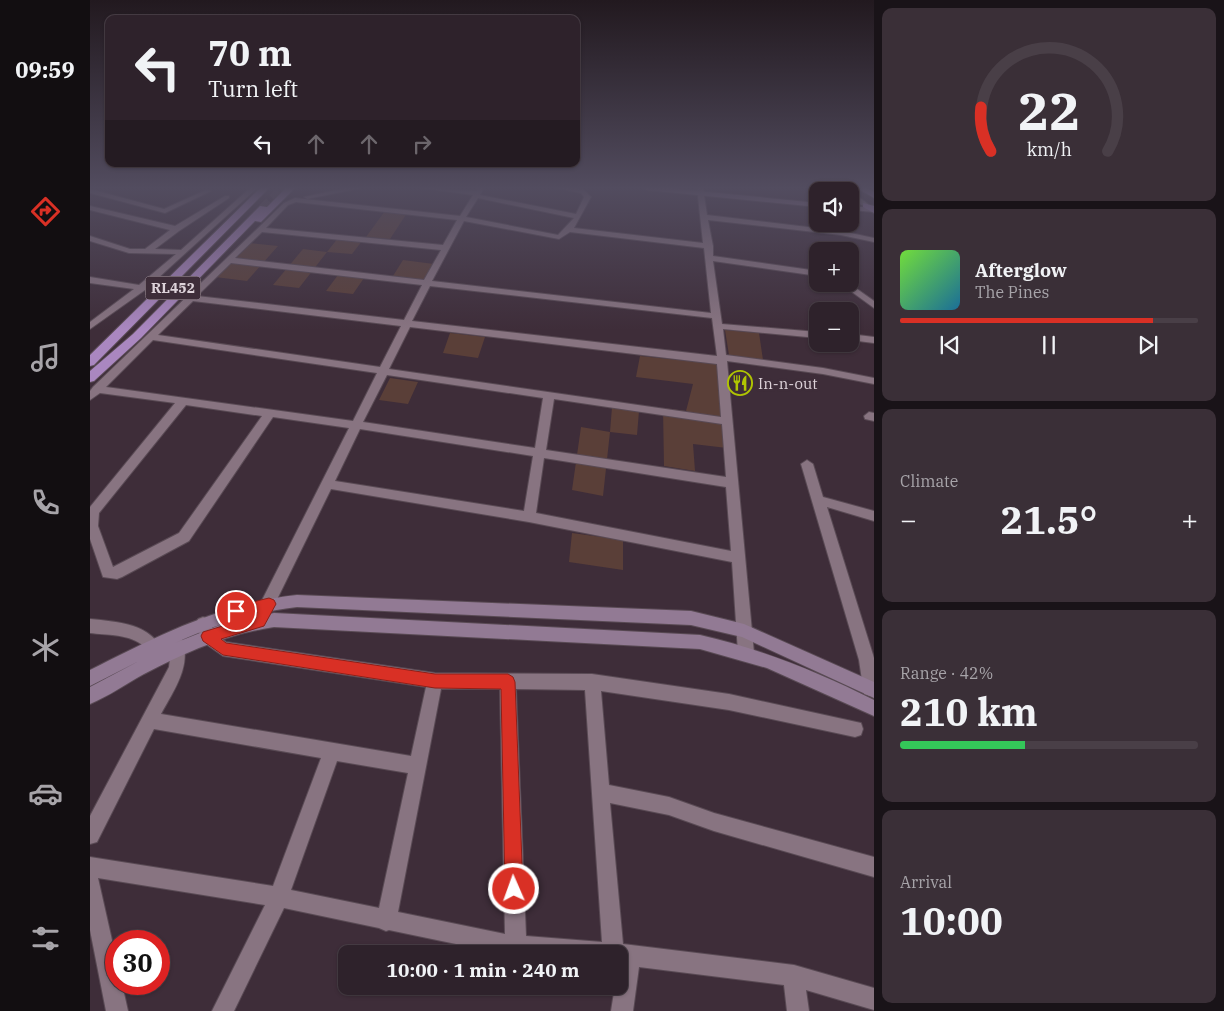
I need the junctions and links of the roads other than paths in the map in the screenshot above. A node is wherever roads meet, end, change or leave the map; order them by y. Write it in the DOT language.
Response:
graph roads {
  1 [pos="168,235"];
  2 [pos="202,235"];
  3 [pos="217,235"];
  4 [pos="229,235"];
  5 [pos="232,235"];
  6 [pos="244,235"];
  7 [pos="253,235"];
  8 [pos="320,235"];
  9 [pos="453,235"];
  10 [pos="550,235"];
  11 [pos="565,235"];
  12 [pos="614,235"];
  13 [pos="707,235"];
  14 [pos="855,235"];
  15 [pos="90,238"];
  16 [pos="874,240"];
  17 [pos="709,246"];
  18 [pos="447,248"];
  19 [pos="146,252"];
  20 [pos="184,252"];
  21 [pos="710,258"];
  22 [pos="229,260"];
  23 [pos="182,269"];
  24 [pos="809,273"];
  25 [pos="154,278"];
  26 [pos="90,280"];
  27 [pos="189,283"];
  28 [pos="427,283"];
  29 [pos="166,286"];
  30 [pos="142,288"];
  31 [pos="856,292"];
  32 [pos="191,298"];
  33 [pos="874,305"];
  34 [pos="717,321"];
  35 [pos="92,322"];
  36 [pos="408,324"];
  37 [pos="809,334"];
  38 [pos="151,337"];
  39 [pos="859,339"];
  40 [pos="874,340"];
  41 [pos="722,359"];
  42 [pos="90,364"];
  43 [pos="382,371"];
  44 [pos="90,378"];
  45 [pos="874,381"];
  46 [pos="94,393"];
  47 [pos="549,395"];
  48 [pos="182,402"];
  49 [pos="270,413"];
  50 [pos="726,421"];
  51 [pos="357,426"];
  52 [pos="540,454"];
  53 [pos="807,464"];
  54 [pos="732,483"];
  55 [pos="328,484"];
  56 [pos="818,500"];
  57 [pos="874,516"];
  58 [pos="529,517"];
  59 [pos="739,558"];
  60 [pos="269,604"];
  61 [pos="259,621"];
  62 [pos="90,626"];
  63 [pos="206,630"];
  64 [pos="744,631"];
  65 [pos="177,643"];
  66 [pos="157,653"];
  67 [pos="746,653"];
  68 [pos="90,678"];
  69 [pos="435,681"];
  70 [pos="508,682"];
  71 [pos="592,682"];
  72 [pos="872,689"];
  73 [pos="90,696"];
  74 [pos="874,708"];
  75 [pos="149,720"];
  76 [pos="855,730"];
  77 [pos="332,751"];
  78 [pos="418,766"];
  79 [pos="600,792"];
  80 [pos="90,835"];
  81 [pos="90,867"];
  82 [pos="874,867"];
  83 [pos="90,882"];
  84 [pos="279,896"];
  85 [pos="386,920"];
  86 [pos="511,945"];
  87 [pos="516,945"];
  88 [pos="621,945"];
  89 [pos="628,955"];
  90 [pos="794,976"];
  91 [pos="622,995"];
  92 [pos="874,999"];
  93 [pos="117,1011"];
  94 [pos="223,1011"];
  95 [pos="622,1011"];
  96 [pos="798,1011"];
  1 -- 19 [label="street"];
  2 -- 20 [label="street"];
  3 -- 23 [label="highway"];
  4 -- 42 [label="highway, RL452"];
  5 -- 27 [label="highway, RL452"];
  6 -- 27 [label="highway"];
  7 -- 22 [label="street"];
  8 -- 18 [label="street"];
  9 -- 18 [label="street"];
  10 -- 11 [label="street"];
  12 -- 17 [label="street"];
  13 -- 17 [label="street"];
  14 -- 16 [label="street"];
  15 -- 19 [label="street"];
  17 -- 21 [label="street"];
  18 -- 28 [label="street"];
  19 -- 20 [label="street"];
  20 -- 23 [label="highway"];
  20 -- 25 [label="street"];
  21 -- 24 [label="street"];
  21 -- 34 [label="street"];
  22 -- 28 [label="street"];
  22 -- 32 [label="street"];
  23 -- 29 [label="highway"];
  25 -- 29 [label="highway"];
  25 -- 30 [label="street"];
  26 -- 30 [label="street"];
  27 -- 44 [label="highway, RL452"];
  28 -- 34 [label="street"];
  28 -- 36 [label="street"];
  29 -- 42 [label="highway"];
  30 -- 35 [label="street"];
  31 -- 33 [label="street"];
  32 -- 36 [label="street"];
  32 -- 38 [label="street"];
  34 -- 37 [label="street"];
  34 -- 41 [label="street"];
  36 -- 41 [label="street"];
  36 -- 43 [label="street"];
  38 -- 43 [label="street"];
  38 -- 46 [label="street"];
  39 -- 40 [label="street"];
  41 -- 45 [label="street"];
  41 -- 50 [label="street"];
  43 -- 47 [label="street"];
  43 -- 51 [label="street"];
  46 -- 48 [label="street"];
  47 -- 50 [label="street"];
  47 -- 52 [label="street"];
  48 -- 49 [label="street"];
  48 -- 49 [label="street"];
  49 -- 51 [label="street"];
  50 -- 54 [label="street"];
  51 -- 52 [label="street"];
  51 -- 55 [label="street"];
  52 -- 54 [label="street"];
  52 -- 58 [label="street"];
  53 -- 56 [label="street"];
  54 -- 59 [label="street"];
  55 -- 58 [label="street"];
  55 -- 60 [label="street"];
  56 -- 57 [label="street"];
  56 -- 72 [label="street"];
  58 -- 59 [label="street"];
  59 -- 64 [label="street"];
  60 -- 61 [label="street"];
  60 -- 63 [label="street"];
  60 -- 64 [label="street"];
  61 -- 63 [label="street"];
  61 -- 67 [label="street"];
  62 -- 66 [label="street"];
  63 -- 65 [label="street"];
  63 -- 69 [label="street"];
  64 -- 67 [label="street"];
  64 -- 72 [label="street"];
  65 -- 66 [label="street"];
  65 -- 75 [label="street"];
  66 -- 68 [label="street"];
  66 -- 73 [label="street"];
  67 -- 74 [label="street"];
  69 -- 70 [label="street"];
  69 -- 78 [label="street"];
  70 -- 71 [label="street"];
  70 -- 87 [label="street"];
  71 -- 76 [label="street"];
  71 -- 79 [label="street"];
  75 -- 77 [label="street"];
  75 -- 80 [label="street"];
  77 -- 78 [label="street"];
  77 -- 84 [label="street"];
  78 -- 85 [label="street"];
  79 -- 82 [label="street"];
  79 -- 88 [label="street"];
  81 -- 84 [label="street"];
  83 -- 93 [label="street"];
  84 -- 85 [label="street"];
  84 -- 94 [label="street"];
  85 -- 86 [label="street"];
  89 -- 90 [label="street"];
  90 -- 92 [label="street"];
  90 -- 96 [label="street"];
  91 -- 95 [label="street"];
}
